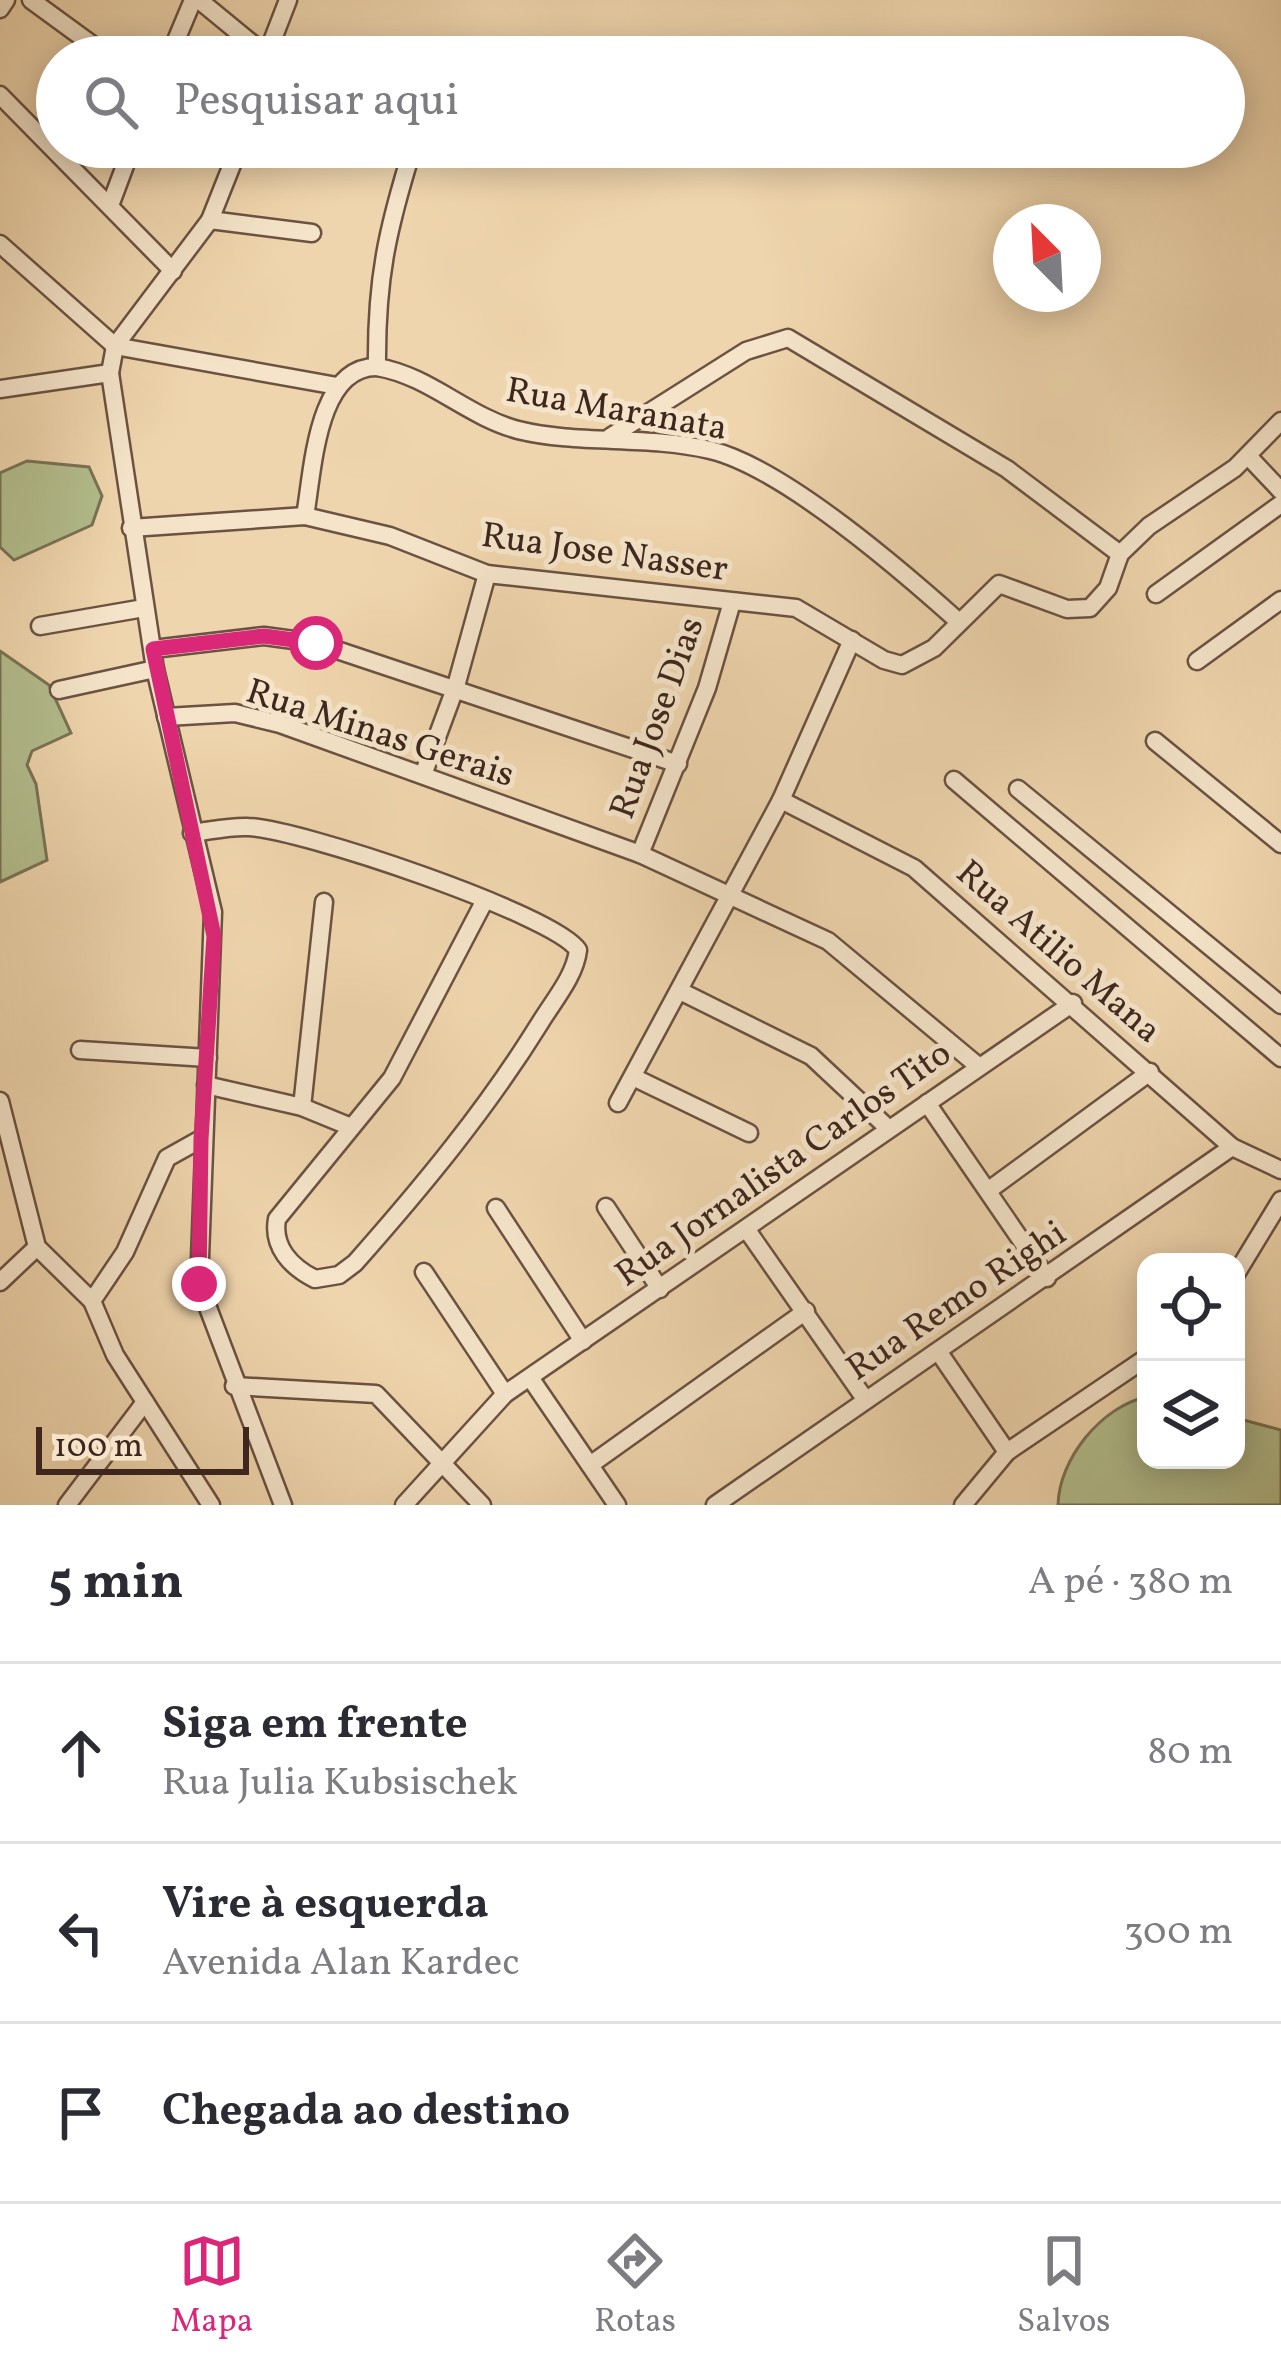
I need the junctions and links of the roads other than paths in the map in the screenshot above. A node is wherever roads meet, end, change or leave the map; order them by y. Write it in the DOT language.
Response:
graph roads {
  1 [pos="6,0"];
  2 [pos="31,0"];
  3 [pos="196,0"];
  4 [pos="288,0"];
  5 [pos="0,9"];
  6 [pos="80,36"];
  7 [pos="179,36"];
  8 [pos="241,36"];
  9 [pos="274,36"];
  10 [pos="0,95"];
  11 [pos="36,130"];
  12 [pos="75,168"];
  13 [pos="125,168"];
  14 [pos="231,168"];
  15 [pos="406,168"];
  16 [pos="111,203"];
  17 [pos="210,220"];
  18 [pos="312,233"];
  19 [pos="0,244"];
  20 [pos="173,271"];
  21 [pos="115,346"];
  22 [pos="377,367"];
  23 [pos="110,373"];
  24 [pos="337,386"];
  25 [pos="0,388"];
  26 [pos="1281,421"];
  27 [pos="610,437"];
  28 [pos="1248,456"];
  29 [pos="1281,491"];
  30 [pos="1281,504"];
  31 [pos="304,516"];
  32 [pos="131,528"];
  33 [pos="1120,554"];
  34 [pos="488,574"];
  35 [pos="1156,594"];
  36 [pos="1281,601"];
  37 [pos="732,602"];
  38 [pos="144,608"];
  39 [pos="958,621"];
  40 [pos="40,626"];
  41 [pos="852,640"];
  42 [pos="153,649"];
  43 [pos="1197,661"];
  44 [pos="155,669"];
  45 [pos="456,686"];
  46 [pos="59,690"];
  47 [pos="166,717"];
  48 [pos="1155,741"];
  49 [pos="678,764"];
  50 [pos="423,776"];
  51 [pos="955,780"];
  52 [pos="1018,789"];
  53 [pos="782,800"];
  54 [pos="192,833"];
  55 [pos="1281,844"];
  56 [pos="640,854"];
  57 [pos="731,895"];
  58 [pos="485,900"];
  59 [pos="324,902"];
  60 [pos="682,992"];
  61 [pos="1073,1003"];
  62 [pos="1281,1005"];
  63 [pos="80,1050"];
  64 [pos="208,1058"];
  65 [pos="1281,1058"];
  66 [pos="977,1065"];
  67 [pos="1150,1072"];
  68 [pos="633,1077"];
  69 [pos="206,1084"];
  70 [pos="0,1101"];
  71 [pos="618,1103"];
  72 [pos="927,1103"];
  73 [pos="302,1107"];
  74 [pos="351,1127"];
  75 [pos="889,1129"];
  76 [pos="748,1133"];
  77 [pos="201,1139"];
  78 [pos="1232,1147"];
  79 [pos="1281,1170"];
  80 [pos="989,1190"];
  81 [pos="1281,1200"];
  82 [pos="606,1207"];
  83 [pos="496,1208"];
  84 [pos="746,1230"];
  85 [pos="37,1247"];
  86 [pos="1245,1259"];
  87 [pos="424,1272"];
  88 [pos="1047,1278"];
  89 [pos="0,1282"];
  90 [pos="660,1288"];
  91 [pos="92,1301"];
  92 [pos="806,1311"];
  93 [pos="584,1341"];
  94 [pos="938,1351"];
  95 [pos="1142,1361"];
  96 [pos="530,1378"];
  97 [pos="234,1386"];
  98 [pos="506,1394"];
  99 [pos="865,1399"];
  100 [pos="145,1402"];
  101 [pos="1006,1452"];
  102 [pos="444,1460"];
  103 [pos="590,1465"];
  104 [pos="67,1505"];
  105 [pos="211,1505"];
  106 [pos="283,1505"];
  107 [pos="404,1505"];
  108 [pos="482,1505"];
  109 [pos="617,1505"];
  110 [pos="715,1505"];
  111 [pos="962,1505"];
  1 -- 5 [label="street"];
  2 -- 6 [label="street"];
  3 -- 7 [label="street"];
  3 -- 8 [label="street"];
  4 -- 9 [label="street"];
  10 -- 11 [label="street"];
  12 -- 16 [label="street"];
  13 -- 16 [label="street"];
  14 -- 17 [label="street"];
  15 -- 22 [label="street"];
  16 -- 20 [label="street"];
  17 -- 18 [label="street"];
  17 -- 20 [label="street"];
  19 -- 21 [label="street"];
  20 -- 21 [label="street"];
  21 -- 23 [label="street"];
  21 -- 24 [label="street"];
  22 -- 24 [label="street"];
  22 -- 27 [label="street, Rua Maranata"];
  23 -- 25 [label="street"];
  23 -- 32 [label="street"];
  24 -- 31 [label="street"];
  26 -- 28 [label="street"];
  27 -- 33 [label="street"];
  27 -- 39 [label="street, Rua Maranata"];
  28 -- 29 [label="street"];
  28 -- 33 [label="street"];
  30 -- 35 [label="street"];
  31 -- 32 [label="street, Rua Jose Nasser"];
  31 -- 34 [label="street, Rua Jose Nasser"];
  32 -- 38 [label="street"];
  33 -- 39 [label="street"];
  34 -- 37 [label="street, Rua Jose Nasser"];
  34 -- 45 [label="street"];
  36 -- 43 [label="street"];
  37 -- 41 [label="street, Rua Jose Nasser"];
  37 -- 49 [label="street, Rua Jose Dias"];
  38 -- 40 [label="street"];
  38 -- 42 [label="street"];
  39 -- 41 [label="street, Rua Jose Nasser"];
  41 -- 53 [label="street"];
  42 -- 44 [label="street"];
  42 -- 45 [label="street"];
  44 -- 46 [label="street"];
  44 -- 47 [label="street"];
  45 -- 49 [label="street"];
  45 -- 50 [label="street"];
  47 -- 50 [label="street, Rua Minas Gerais"];
  47 -- 54 [label="street"];
  48 -- 55 [label="street"];
  49 -- 56 [label="street, Rua Jose Dias"];
  50 -- 56 [label="street, Rua Minas Gerais"];
  51 -- 65 [label="street"];
  52 -- 62 [label="street"];
  53 -- 57 [label="street"];
  53 -- 61 [label="street, Rua Atilio Mana"];
  54 -- 58 [label="street"];
  54 -- 64 [label="street"];
  56 -- 57 [label="street, Rua Minas Gerais"];
  57 -- 60 [label="street"];
  57 -- 66 [label="street, Rua Minas Gerais"];
  58 -- 74 [label="street"];
  58 -- 74 [label="street"];
  59 -- 73 [label="street"];
  60 -- 68 [label="street"];
  60 -- 75 [label="street"];
  61 -- 66 [label="street, Rua Jornalista Carlos Tito"];
  61 -- 67 [label="street, Rua Atilio Mana"];
  63 -- 64 [label="street"];
  64 -- 69 [label="street"];
  66 -- 72 [label="street, Rua Jornalista Carlos Tito"];
  67 -- 78 [label="street, Rua Atilio Mana"];
  67 -- 80 [label="street"];
  68 -- 71 [label="street"];
  68 -- 76 [label="street"];
  69 -- 73 [label="street"];
  69 -- 77 [label="street"];
  70 -- 85 [label="street"];
  72 -- 75 [label="street, Rua Jornalista Carlos Tito"];
  72 -- 80 [label="street"];
  73 -- 74 [label="street"];
  75 -- 84 [label="street, Rua Jornalista Carlos Tito"];
  77 -- 91 [label="street"];
  77 -- 97 [label="street"];
  78 -- 79 [label="street, Rua Atilio Mana"];
  78 -- 88 [label="street, Rua Remo Righi"];
  80 -- 88 [label="street"];
  81 -- 86 [label="street"];
  82 -- 90 [label="street"];
  83 -- 93 [label="street"];
  84 -- 90 [label="street, Rua Jornalista Carlos Tito"];
  84 -- 92 [label="street"];
  85 -- 89 [label="street"];
  85 -- 91 [label="street"];
  87 -- 98 [label="street"];
  88 -- 94 [label="street, Rua Remo Righi"];
  90 -- 93 [label="street, Rua Jornalista Carlos Tito"];
  91 -- 100 [label="street"];
  92 -- 99 [label="street"];
  92 -- 103 [label="street"];
  93 -- 96 [label="street, Rua Jornalista Carlos Tito"];
  94 -- 99 [label="street, Rua Remo Righi"];
  94 -- 101 [label="street"];
  95 -- 101 [label="street"];
  96 -- 98 [label="street, Rua Jornalista Carlos Tito"];
  96 -- 103 [label="street"];
  97 -- 102 [label="street"];
  97 -- 106 [label="street"];
  98 -- 102 [label="street, Rua Jornalista Carlos Tito"];
  99 -- 110 [label="street, Rua Remo Righi"];
  100 -- 104 [label="street"];
  100 -- 105 [label="street"];
  101 -- 111 [label="street"];
  102 -- 107 [label="street, Rua Jornalista Carlos Tito"];
  102 -- 108 [label="street"];
  103 -- 109 [label="street"];
}
